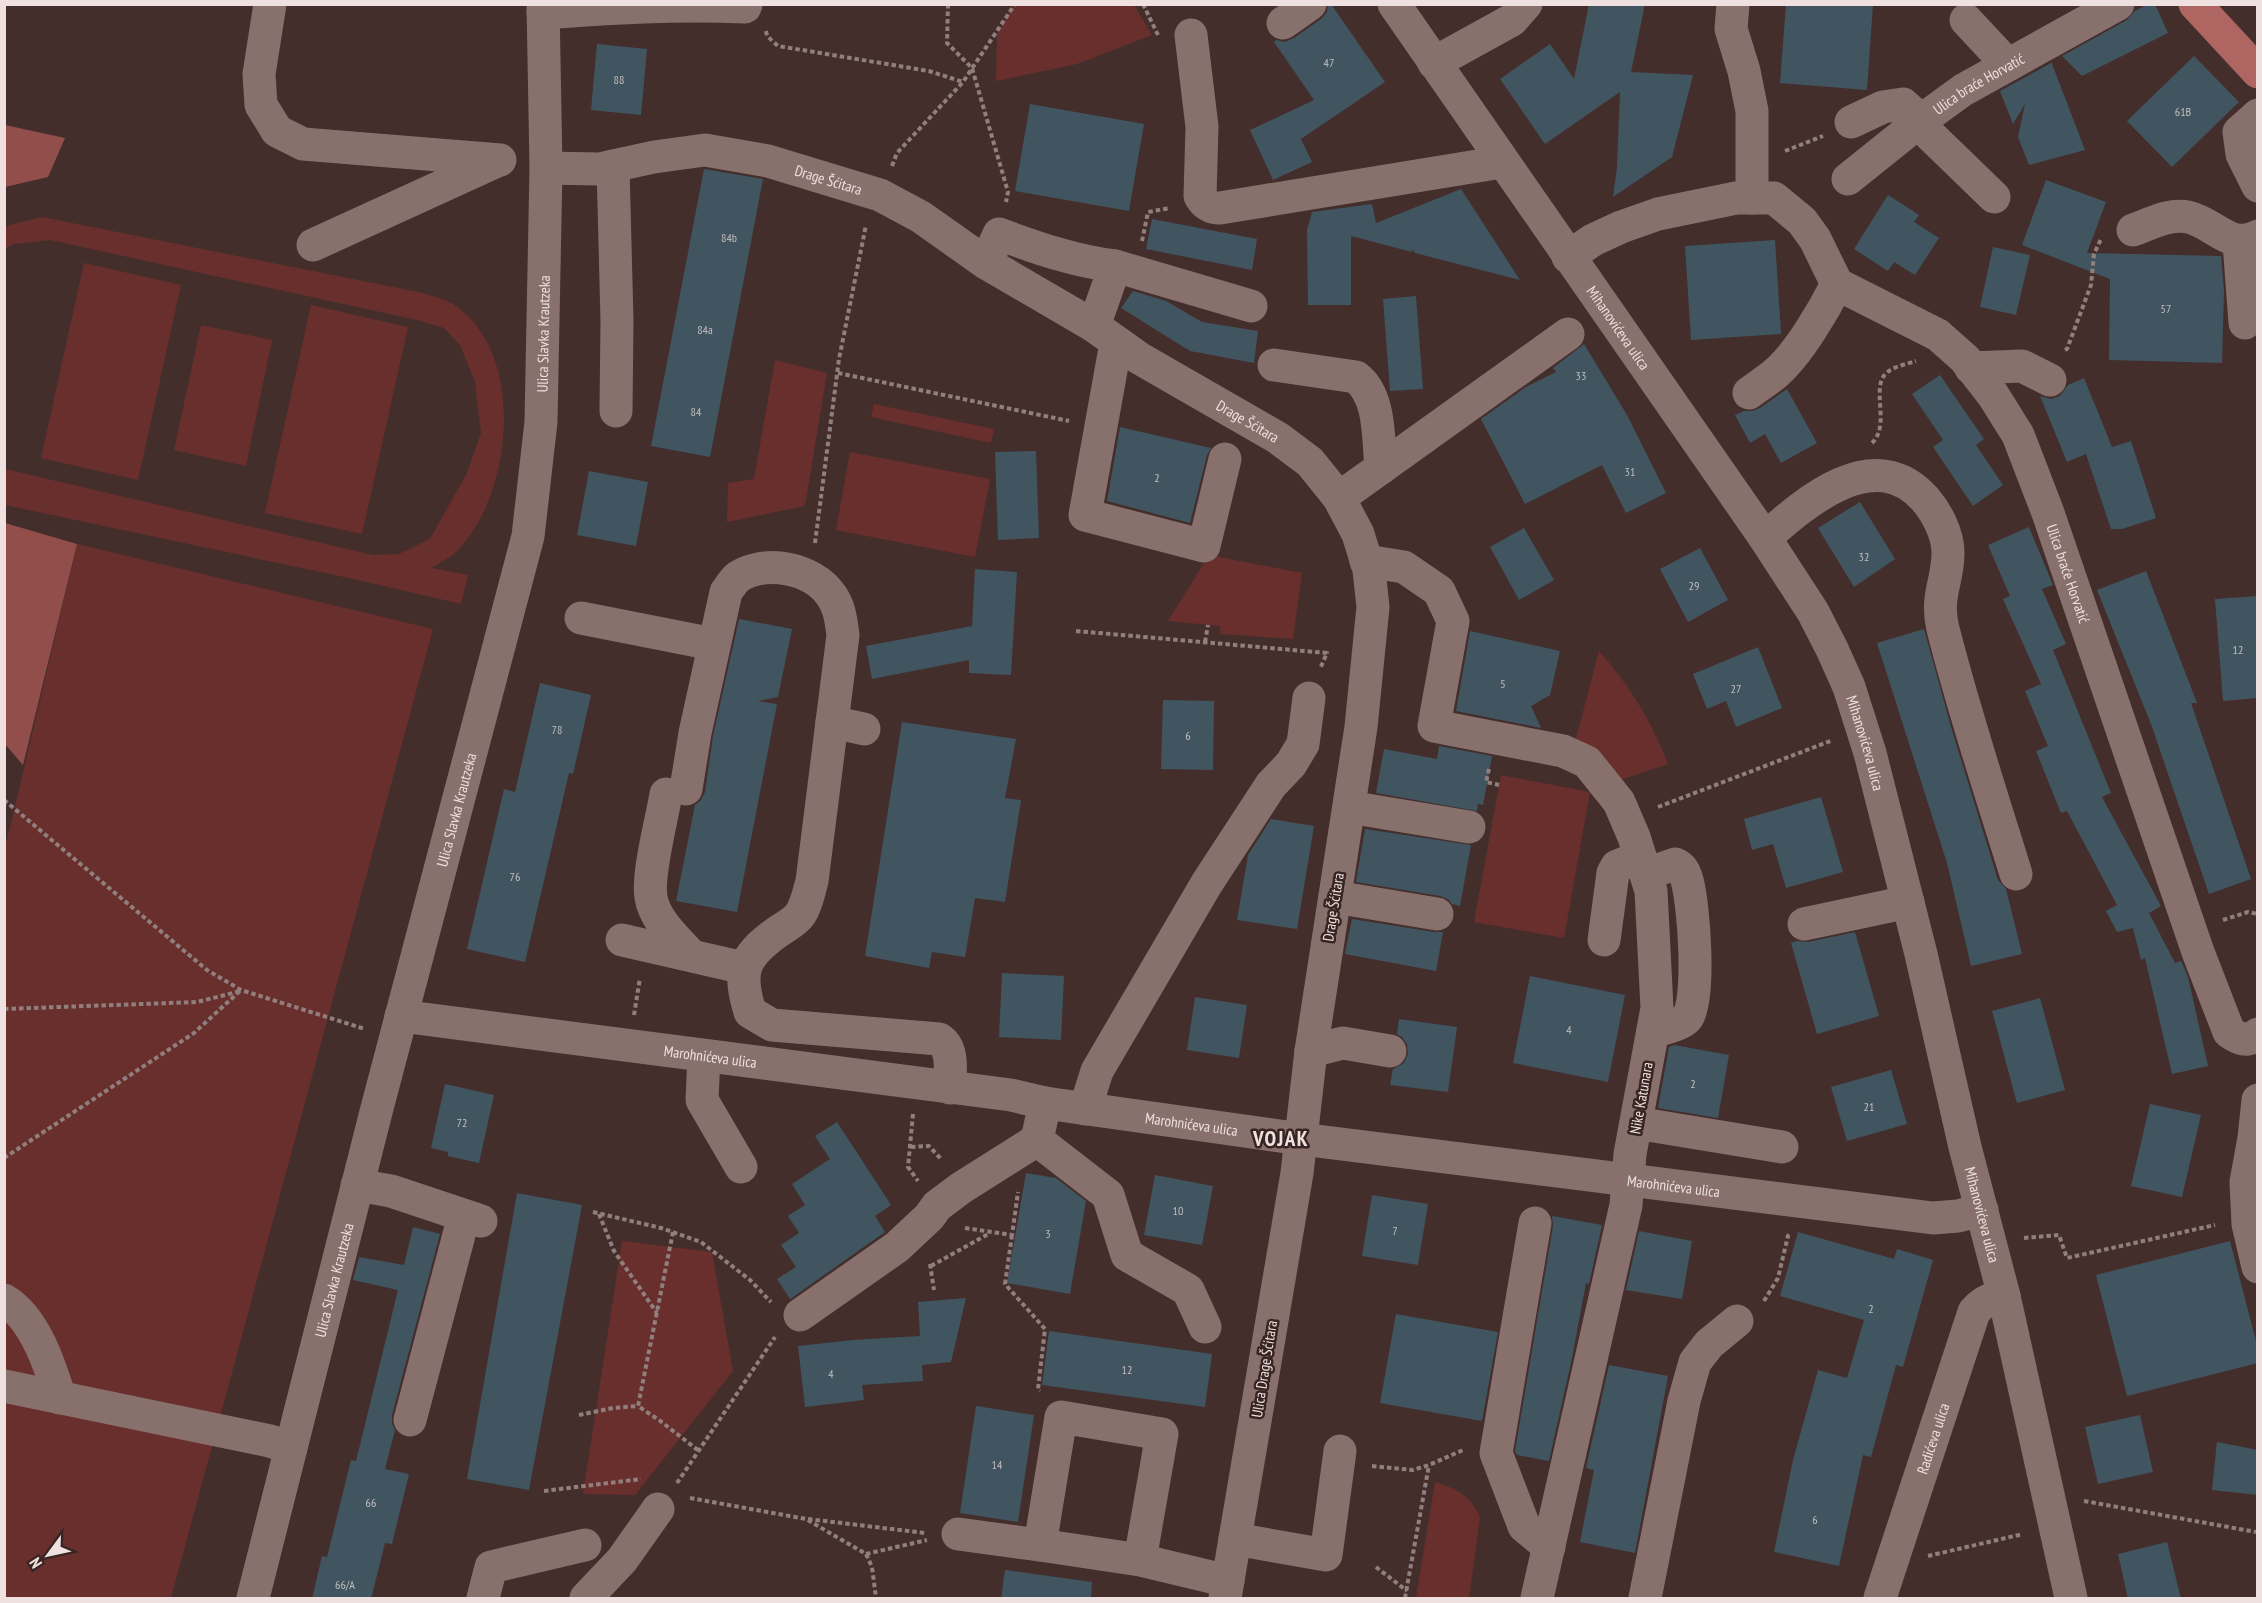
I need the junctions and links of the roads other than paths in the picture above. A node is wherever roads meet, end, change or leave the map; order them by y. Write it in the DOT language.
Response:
graph roads {
  1 [pos="270,4"];
  2 [pos="1310,4"];
  3 [pos="1394,4"];
  4 [pos="1526,4"];
  5 [pos="1733,4"];
  6 [pos="2118,4"];
  7 [pos="2195,4"];
  8 [pos="745,6"];
  9 [pos="543,9"];
  10 [pos="1966,20"];
  11 [pos="1283,23"];
  12 [pos="1191,35"];
  13 [pos="1434,63"];
  14 [pos="2008,65"];
  15 [pos="2258,72"];
  16 [pos="2258,115"];
  17 [pos="1851,122"];
  18 [pos="1919,122"];
  19 [pos="546,159"];
  20 [pos="500,160"];
  21 [pos="1502,162"];
  22 [pos="613,166"];
  23 [pos="1848,179"];
  24 [pos="2258,186"];
  25 [pos="1994,197"];
  26 [pos="1752,198"];
  27 [pos="2133,230"];
  28 [pos="2248,238"];
  29 [pos="313,245"];
  30 [pos="993,248"];
  31 [pos="1568,257"];
  32 [pos="1115,266"];
  33 [pos="1837,284"];
  34 [pos="1251,306"];
  35 [pos="2245,323"];
  36 [pos="1568,334"];
  37 [pos="1105,335"];
  38 [pos="1274,365"];
  39 [pos="1971,368"];
  40 [pos="2036,373"];
  41 [pos="1749,393"];
  42 [pos="616,411"];
  43 [pos="1226,459"];
  44 [pos="1380,468"];
  45 [pos="1339,498"];
  46 [pos="1765,538"];
  47 [pos="1366,561"];
  48 [pos="581,618"];
  49 [pos="713,644"];
  50 [pos="1309,698"];
  51 [pos="832,722"];
  52 [pos="864,729"];
  53 [pos="1348,807"];
  54 [pos="1469,827"];
  55 [pos="1643,866"];
  56 [pos="2016,874"];
  57 [pos="1335,897"];
  58 [pos="1908,902"];
  59 [pos="1437,914"];
  60 [pos="1804,924"];
  61 [pos="622,940"];
  62 [pos="1604,940"];
  63 [pos="690,954"];
  64 [pos="744,968"];
  65 [pos="388,1024"];
  66 [pos="2256,1045"];
  67 [pos="1311,1051"];
  68 [pos="1390,1051"];
  69 [pos="704,1056"];
  70 [pos="950,1088"];
  71 [pos="2258,1100"];
  72 [pos="1045,1103"];
  73 [pos="1085,1109"];
  74 [pos="1636,1123"];
  75 [pos="1301,1138"];
  76 [pos="1037,1140"];
  77 [pos="1782,1147"];
  78 [pos="741,1167"];
  79 [pos="1628,1179"];
  80 [pos="357,1185"];
  81 [pos="1982,1210"];
  82 [pos="1535,1223"];
  83 [pos="2258,1267"];
  84 [pos="2004,1296"];
  85 [pos="4,1300"];
  86 [pos="794,1320"];
  87 [pos="1737,1321"];
  88 [pos="1205,1327"];
  89 [pos="4,1386"];
  90 [pos="60,1398"];
  91 [pos="410,1419"];
  92 [pos="291,1448"];
  93 [pos="1340,1451"];
  94 [pos="664,1502"];
  95 [pos="951,1535"];
  96 [pos="1235,1539"];
  97 [pos="585,1545"];
  98 [pos="1040,1545"];
  99 [pos="1548,1547"];
  100 [pos="1140,1560"];
  101 [pos="1227,1590"];
  102 [pos="253,1599"];
  103 [pos="483,1599"];
  104 [pos="586,1599"];
  105 [pos="1537,1599"];
  106 [pos="1645,1599"];
  107 [pos="1880,1599"];
  108 [pos="2071,1599"];
  1 -- 20 [label="street"];
  2 -- 11 [label="street"];
  3 -- 13 [label="street, Mihanovićeva ulica"];
  4 -- 13 [label="street"];
  5 -- 26 [label="street"];
  6 -- 14 [label="street, Ulica braće Horvatić"];
  7 -- 15 [label="main road"];
  8 -- 9 [label="street"];
  9 -- 19 [label="street, Ulica Slavka Krautzeka"];
  10 -- 14 [label="street"];
  12 -- 21 [label="street"];
  13 -- 21 [label="street, Mihanovićeva ulica"];
  14 -- 18 [label="street, Ulica braće Horvatić"];
  16 -- 24 [label="street"];
  17 -- 18 [label="street"];
  18 -- 23 [label="street, Ulica braće Horvatić"];
  18 -- 25 [label="street"];
  19 -- 20 [label="street, Drage Šćitara"];
  19 -- 22 [label="street, Drage Šćitara"];
  19 -- 65 [label="street, Ulica Slavka Krautzeka"];
  20 -- 29 [label="street"];
  21 -- 31 [label="street, Mihanovićeva ulica"];
  22 -- 30 [label="street, Drage Šćitara"];
  22 -- 42 [label="street"];
  26 -- 31 [label="street"];
  26 -- 33 [label="street"];
  27 -- 28 [label="street"];
  28 -- 35 [label="street"];
  30 -- 32 [label="street"];
  30 -- 37 [label="street, Drage Šćitara"];
  31 -- 46 [label="street, Mihanovićeva ulica"];
  32 -- 34 [label="street"];
  32 -- 37 [label="street"];
  33 -- 39 [label="street, Ulica braće Horvatić"];
  33 -- 41 [label="street"];
  36 -- 44 [label="street"];
  37 -- 43 [label="street"];
  37 -- 45 [label="street, Drage Šćitara"];
  38 -- 44 [label="street"];
  39 -- 40 [label="street"];
  39 -- 66 [label="street, Ulica braće Horvatić"];
  44 -- 45 [label="street"];
  45 -- 47 [label="street, Drage Šćitara"];
  46 -- 56 [label="street"];
  46 -- 58 [label="street, Mihanovićeva ulica"];
  47 -- 53 [label="street, Drage Šćitara"];
  47 -- 55 [label="street, Nike Katunara"];
  48 -- 49 [label="street"];
  49 -- 51 [label="street"];
  49 -- 63 [label="street"];
  50 -- 73 [label="street"];
  51 -- 52 [label="street"];
  51 -- 64 [label="street"];
  53 -- 54 [label="street"];
  53 -- 57 [label="street, Drage Šćitara"];
  55 -- 62 [label="street"];
  55 -- 74 [label="street, Nike Katunara"];
  57 -- 59 [label="street"];
  57 -- 67 [label="street, Drage Šćitara"];
  58 -- 60 [label="street"];
  58 -- 81 [label="street, Mihanovićeva ulica"];
  61 -- 63 [label="street"];
  63 -- 64 [label="street"];
  64 -- 70 [label="street"];
  65 -- 69 [label="street, Marohnićeva ulica"];
  65 -- 80 [label="street, Ulica Slavka Krautzeka"];
  67 -- 68 [label="street"];
  67 -- 75 [label="street, Drage Šćitara"];
  69 -- 70 [label="street, Marohnićeva ulica"];
  69 -- 78 [label="street"];
  70 -- 72 [label="street, Marohnićeva ulica"];
  71 -- 83 [label="street"];
  72 -- 73 [label="street, Marohnićeva ulica"];
  72 -- 76 [label="street"];
  73 -- 75 [label="street, Marohnićeva ulica"];
  74 -- 77 [label="street"];
  74 -- 79 [label="street, Nike Katunara"];
  75 -- 79 [label="street, Marohnićeva ulica"];
  75 -- 96 [label="street, Ulica Drage Šćitara"];
  76 -- 86 [label="street"];
  76 -- 88 [label="street"];
  79 -- 81 [label="street, Marohnićeva ulica"];
  79 -- 99 [label="street, Nike Katunara"];
  80 -- 91 [label="street"];
  80 -- 92 [label="street, Ulica Slavka Krautzeka"];
  81 -- 84 [label="street, Mihanovićeva ulica"];
  82 -- 99 [label="street"];
  84 -- 107 [label="street, Radićeva ulica"];
  84 -- 108 [label="street, Mihanovićeva ulica"];
  85 -- 90 [label="street"];
  87 -- 106 [label="street"];
  89 -- 90 [label="street"];
  90 -- 92 [label="street"];
  92 -- 102 [label="street, Ulica Slavka Krautzeka"];
  93 -- 96 [label="street"];
  94 -- 104 [label="street"];
  95 -- 98 [label="street"];
  96 -- 101 [label="street, Ulica Drage Šćitara"];
  97 -- 103 [label="street"];
  98 -- 100 [label="street"];
  98 -- 100 [label="street"];
  99 -- 105 [label="street, Nike Katunara"];
  100 -- 101 [label="street"];
}
